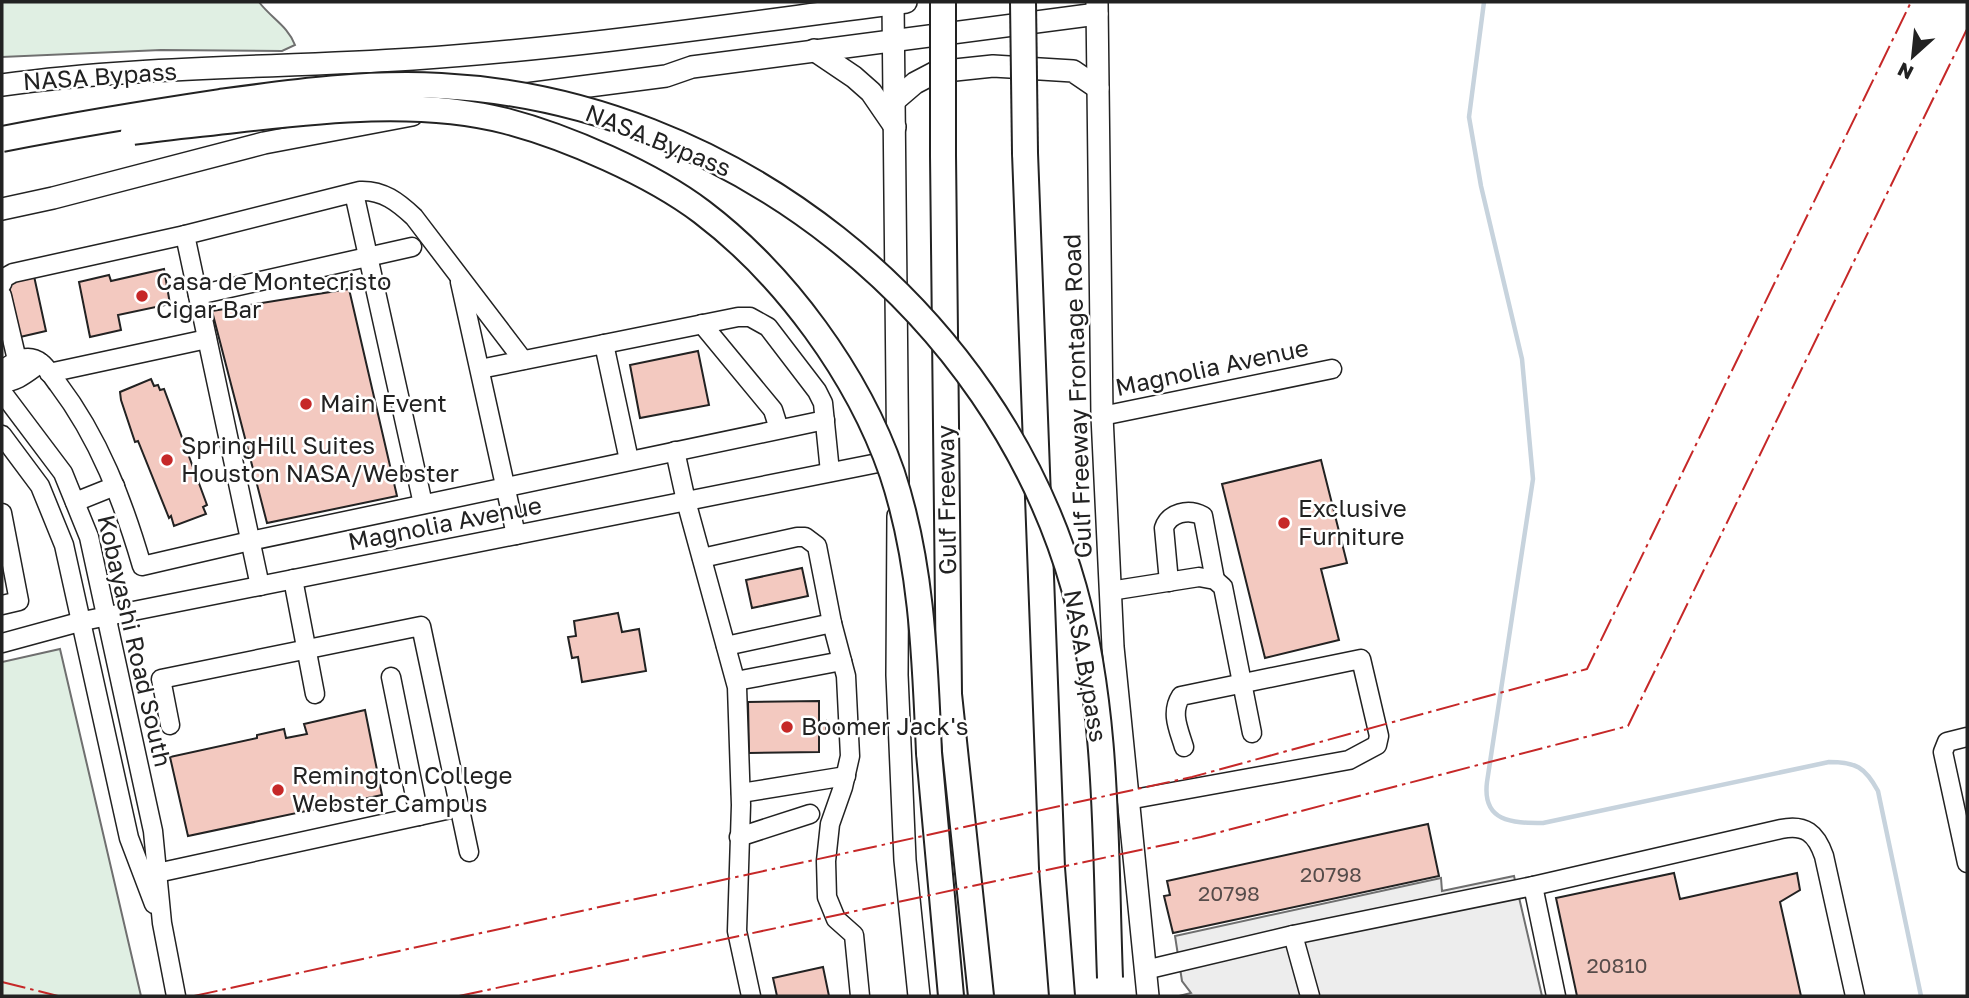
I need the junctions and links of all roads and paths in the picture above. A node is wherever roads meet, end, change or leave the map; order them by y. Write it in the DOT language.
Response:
graph roads {
  1 [pos="898,2"];
  2 [pos="943,2"];
  3 [pos="1023,2"];
  4 [pos="836,7"];
  5 [pos="1097,8"];
  6 [pos="894,40"];
  7 [pos="814,50"];
  8 [pos="2,85"];
  9 [pos="1098,88"];
  10 [pos="894,102"];
  11 [pos="895,127"];
  12 [pos="2,139"];
  13 [pos="2,156"];
  14 [pos="354,193"];
  15 [pos="2,209"];
  16 [pos="185,235"];
  17 [pos="412,247"];
  18 [pos="368,257"];
  19 [pos="459,275"];
  20 [pos="2,284"];
  21 [pos="198,295"];
  22 [pos="2,296"];
  23 [pos="702,324"];
  24 [pos="207,339"];
  25 [pos="604,344"];
  26 [pos="18,360"];
  27 [pos="523,360"];
  28 [pos="45,368"];
  29 [pos="480,369"];
  30 [pos="1332,369"];
  31 [pos="2,370"];
  32 [pos="2,382"];
  33 [pos="2,391"];
  34 [pos="1102,416"];
  35 [pos="825,420"];
  36 [pos="779,429"];
  37 [pos="2,435"];
  38 [pos="675,451"];
  39 [pos="898,458"];
  40 [pos="629,460"];
  41 [pos="830,472"];
  42 [pos="115,486"];
  43 [pos="506,486"];
  44 [pos="687,501"];
  45 [pos="75,502"];
  46 [pos="423,504"];
  47 [pos="2,513"];
  48 [pos="516,535"];
  49 [pos="250,541"];
  50 [pos="702,558"];
  51 [pos="293,579"];
  52 [pos="1215,580"];
  53 [pos="1169,582"];
  54 [pos="260,586"];
  55 [pos="1110,591"];
  56 [pos="2,605"];
  57 [pos="107,616"];
  58 [pos="83,621"];
  59 [pos="832,623"];
  60 [pos="2,643"];
  61 [pos="726,646"];
  62 [pos="307,649"];
  63 [pos="842,662"];
  64 [pos="391,677"];
  65 [pos="736,681"];
  66 [pos="1242,684"];
  67 [pos="315,694"];
  68 [pos="170,725"];
  69 [pos="1252,733"];
  70 [pos="1967,737"];
  71 [pos="1184,747"];
  72 [pos="846,776"];
  73 [pos="741,793"];
  74 [pos="1128,800"];
  75 [pos="460,807"];
  76 [pos="810,814"];
  77 [pos="419,816"];
  78 [pos="739,837"];
  79 [pos="469,852"];
  80 [pos="1967,863"];
  81 [pos="157,873"];
  82 [pos="1533,886"];
  83 [pos="162,923"];
  84 [pos="1293,935"];
  85 [pos="1146,970"];
  86 [pos="1111,987"];
  87 [pos="176,996"];
  88 [pos="751,996"];
  89 [pos="860,996"];
  90 [pos="919,996"];
  91 [pos="951,996"];
  92 [pos="981,996"];
  93 [pos="1062,996"];
  94 [pos="1148,996"];
  95 [pos="1310,996"];
  96 [pos="1556,996"];
  97 [pos="1855,996"];
  1 -- 4 [label="main road, NASA Bypass"];
  1 -- 6 [label="main road"];
  2 -- 92 [label="highway, Gulf Freeway, bridge"];
  3 -- 93 [label="highway, bridge"];
  4 -- 8 [label="main road, NASA Bypass"];
  5 -- 6 [label="main road, NASA Bypass"];
  5 -- 9 [label="main road, Gulf Freeway Frontage Road"];
  6 -- 7 [label="main road, NASA Bypass"];
  6 -- 10 [label="main road"];
  7 -- 11 [label="main road"];
  7 -- 15 [label="main road, NASA Bypass"];
  9 -- 10 [label="main road"];
  9 -- 34 [label="main road, Gulf Freeway Frontage Road"];
  10 -- 11 [label="main road"];
  11 -- 39 [label="main road"];
  12 -- 86 [label="highway, NASA Bypass, bridge"];
  13 -- 91 [label="highway, NASA Bypass, bridge"];
  14 -- 16 [label="street"];
  14 -- 18 [label="street"];
  14 -- 19 [label="street"];
  16 -- 20 [label="street"];
  16 -- 21 [label="street"];
  17 -- 18 [label="street"];
  18 -- 21 [label="street"];
  18 -- 46 [label="street"];
  19 -- 27 [label="street"];
  19 -- 29 [label="street"];
  21 -- 24 [label="street"];
  22 -- 26 [label="street"];
  23 -- 25 [label="street"];
  23 -- 35 [label="street"];
  23 -- 36 [label="street"];
  24 -- 28 [label="street"];
  24 -- 49 [label="street"];
  25 -- 27 [label="street"];
  25 -- 40 [label="street"];
  26 -- 28 [label="street"];
  26 -- 31 [label="street"];
  27 -- 29 [label="street"];
  28 -- 32 [label="street"];
  28 -- 42 [label="street"];
  29 -- 43 [label="street"];
  30 -- 34 [label="street, Magnolia Avenue"];
  33 -- 45 [label="street, Kobayashi Road South"];
  34 -- 55 [label="main road, Gulf Freeway Frontage Road"];
  35 -- 36 [label="street"];
  35 -- 41 [label="street"];
  36 -- 38 [label="street"];
  37 -- 58 [label="street, Kobayashi Road South"];
  38 -- 40 [label="street"];
  38 -- 44 [label="street"];
  39 -- 41 [label="street, Magnolia Avenue"];
  39 -- 90 [label="main road"];
  40 -- 43 [label="street"];
  41 -- 44 [label="street, Magnolia Avenue"];
  42 -- 45 [label="street"];
  42 -- 49 [label="street"];
  43 -- 46 [label="street"];
  43 -- 48 [label="street"];
  44 -- 48 [label="street, Magnolia Avenue"];
  44 -- 50 [label="street"];
  45 -- 57 [label="street, Kobayashi Road South"];
  46 -- 49 [label="street"];
  47 -- 56 [label="street"];
  48 -- 51 [label="street, Magnolia Avenue"];
  49 -- 54 [label="street"];
  50 -- 59 [label="street"];
  50 -- 61 [label="street"];
  51 -- 54 [label="street, Magnolia Avenue"];
  51 -- 62 [label="street"];
  52 -- 53 [label="street"];
  52 -- 53 [label="street"];
  52 -- 66 [label="street"];
  53 -- 55 [label="street"];
  54 -- 57 [label="street, Magnolia Avenue"];
  55 -- 74 [label="main road, Gulf Freeway Frontage Road"];
  57 -- 58 [label="street, Magnolia Avenue"];
  57 -- 81 [label="street, Kobayashi Road South"];
  58 -- 60 [label="street, Magnolia Avenue"];
  58 -- 83 [label="street, Kobayashi Road South"];
  59 -- 61 [label="street"];
  59 -- 63 [label="street"];
  61 -- 65 [label="street"];
  62 -- 67 [label="street"];
  62 -- 68 [label="street"];
  62 -- 75 [label="street"];
  63 -- 65 [label="street"];
  63 -- 72 [label="street"];
  64 -- 77 [label="street"];
  65 -- 73 [label="street"];
  66 -- 69 [label="street"];
  66 -- 71 [label="street"];
  66 -- 74 [label="street"];
  70 -- 80 [label="street"];
  72 -- 73 [label="street"];
  72 -- 89 [label="street"];
  73 -- 78 [label="street"];
  74 -- 85 [label="main road, Gulf Freeway Frontage Road"];
  75 -- 77 [label="street"];
  75 -- 79 [label="street"];
  76 -- 78 [label="street"];
  77 -- 81 [label="street"];
  78 -- 88 [label="street"];
  81 -- 83 [label="street, Kobayashi Road South"];
  82 -- 84 [label="street"];
  82 -- 96 [label="street"];
  82 -- 97 [label="street"];
  83 -- 87 [label="street, Kobayashi Road South"];
  84 -- 85 [label="street"];
  84 -- 95 [label="street"];
  85 -- 94 [label="main road, Gulf Freeway Frontage Road"];
}
